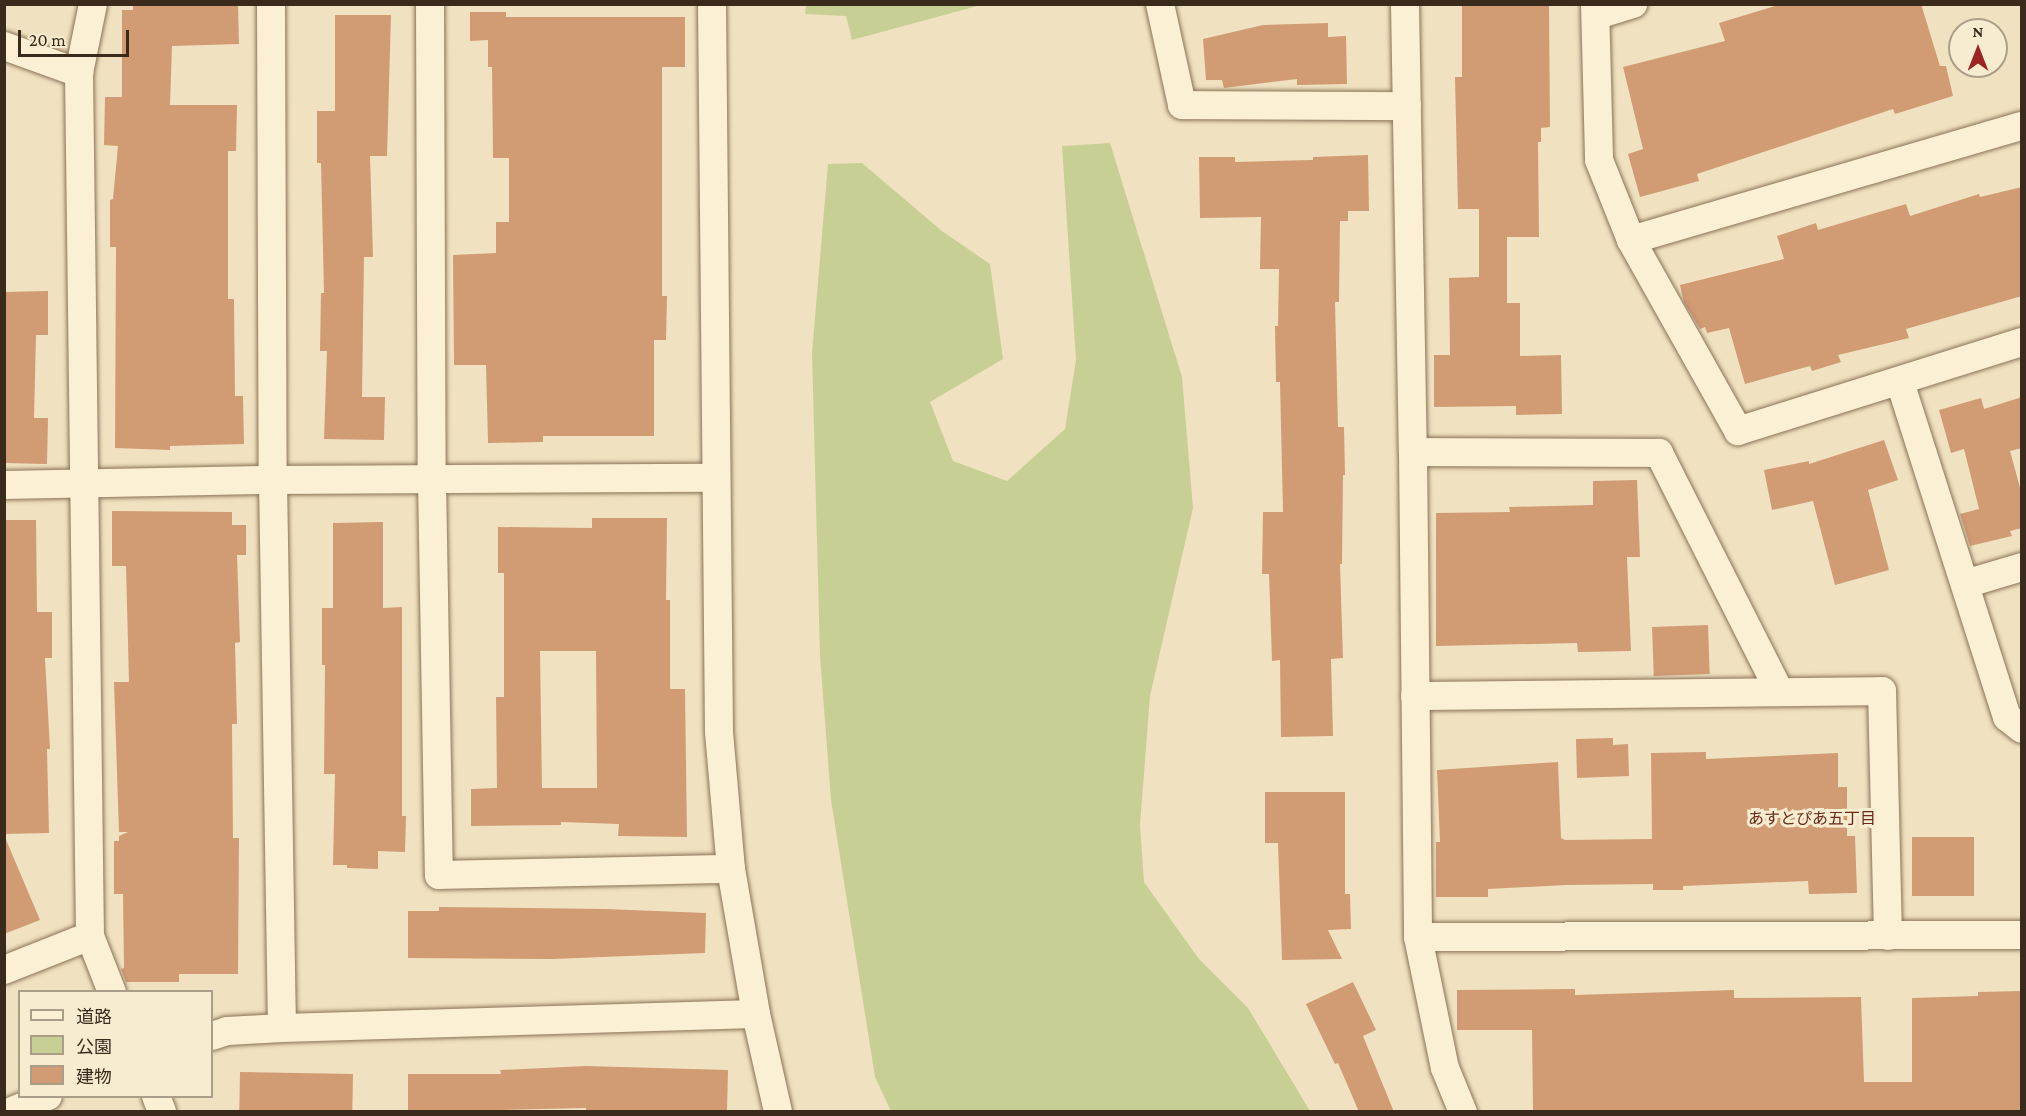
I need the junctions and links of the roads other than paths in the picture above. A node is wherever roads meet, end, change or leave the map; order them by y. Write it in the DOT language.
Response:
graph roads {
  1 [pos="93,4"];
  2 [pos="271,4"];
  3 [pos="430,4"];
  4 [pos="712,4"];
  5 [pos="1160,4"];
  6 [pos="1405,4"];
  7 [pos="1634,4"];
  8 [pos="1596,10"];
  9 [pos="4,45"];
  10 [pos="79,73"];
  11 [pos="1407,106"];
  12 [pos="2022,126"];
  13 [pos="1631,240"];
  14 [pos="2022,342"];
  15 [pos="1900,382"];
  16 [pos="1413,452"];
  17 [pos="716,478"];
  18 [pos="273,480"];
  19 [pos="432,480"];
  20 [pos="82,484"];
  21 [pos="4,485"];
  22 [pos="2022,567"];
  23 [pos="1965,584"];
  24 [pos="1779,691"];
  25 [pos="1415,696"];
  26 [pos="2022,729"];
  27 [pos="731,869"];
  28 [pos="2022,935"];
  29 [pos="90,936"];
  30 [pos="1888,936"];
  31 [pos="1418,937"];
  32 [pos="4,970"];
  33 [pos="111,990"];
  34 [pos="756,1014"];
  35 [pos="282,1028"];
  36 [pos="213,1036"];
  37 [pos="43,1098"];
  38 [pos="10,1112"];
  39 [pos="778,1112"];
  40 [pos="1463,1112"];
  1 -- 10 [label="street"];
  2 -- 18 [label="street"];
  3 -- 19 [label="street"];
  4 -- 17 [label="street"];
  5 -- 11 [label="street"];
  6 -- 11 [label="street"];
  7 -- 8 [label="street"];
  8 -- 13 [label="street"];
  9 -- 10 [label="street"];
  10 -- 20 [label="street"];
  11 -- 16 [label="street"];
  12 -- 13 [label="street"];
  13 -- 15 [label="street"];
  14 -- 15 [label="street"];
  15 -- 23 [label="street"];
  16 -- 24 [label="street"];
  16 -- 25 [label="street"];
  17 -- 19 [label="street"];
  17 -- 27 [label="street"];
  18 -- 19 [label="street"];
  18 -- 20 [label="street"];
  18 -- 35 [label="street"];
  19 -- 27 [label="street"];
  20 -- 21 [label="street"];
  20 -- 29 [label="street"];
  22 -- 23 [label="street"];
  23 -- 26 [label="street"];
  24 -- 25 [label="street"];
  24 -- 30 [label="street"];
  25 -- 31 [label="street"];
  27 -- 34 [label="street"];
  28 -- 30 [label="street"];
  29 -- 32 [label="street"];
  29 -- 33 [label="street"];
  30 -- 31 [label="street"];
  31 -- 40 [label="street"];
  34 -- 35 [label="street"];
  34 -- 39 [label="street"];
  35 -- 36 [label="street"];
  37 -- 38 [label="street"];
}
